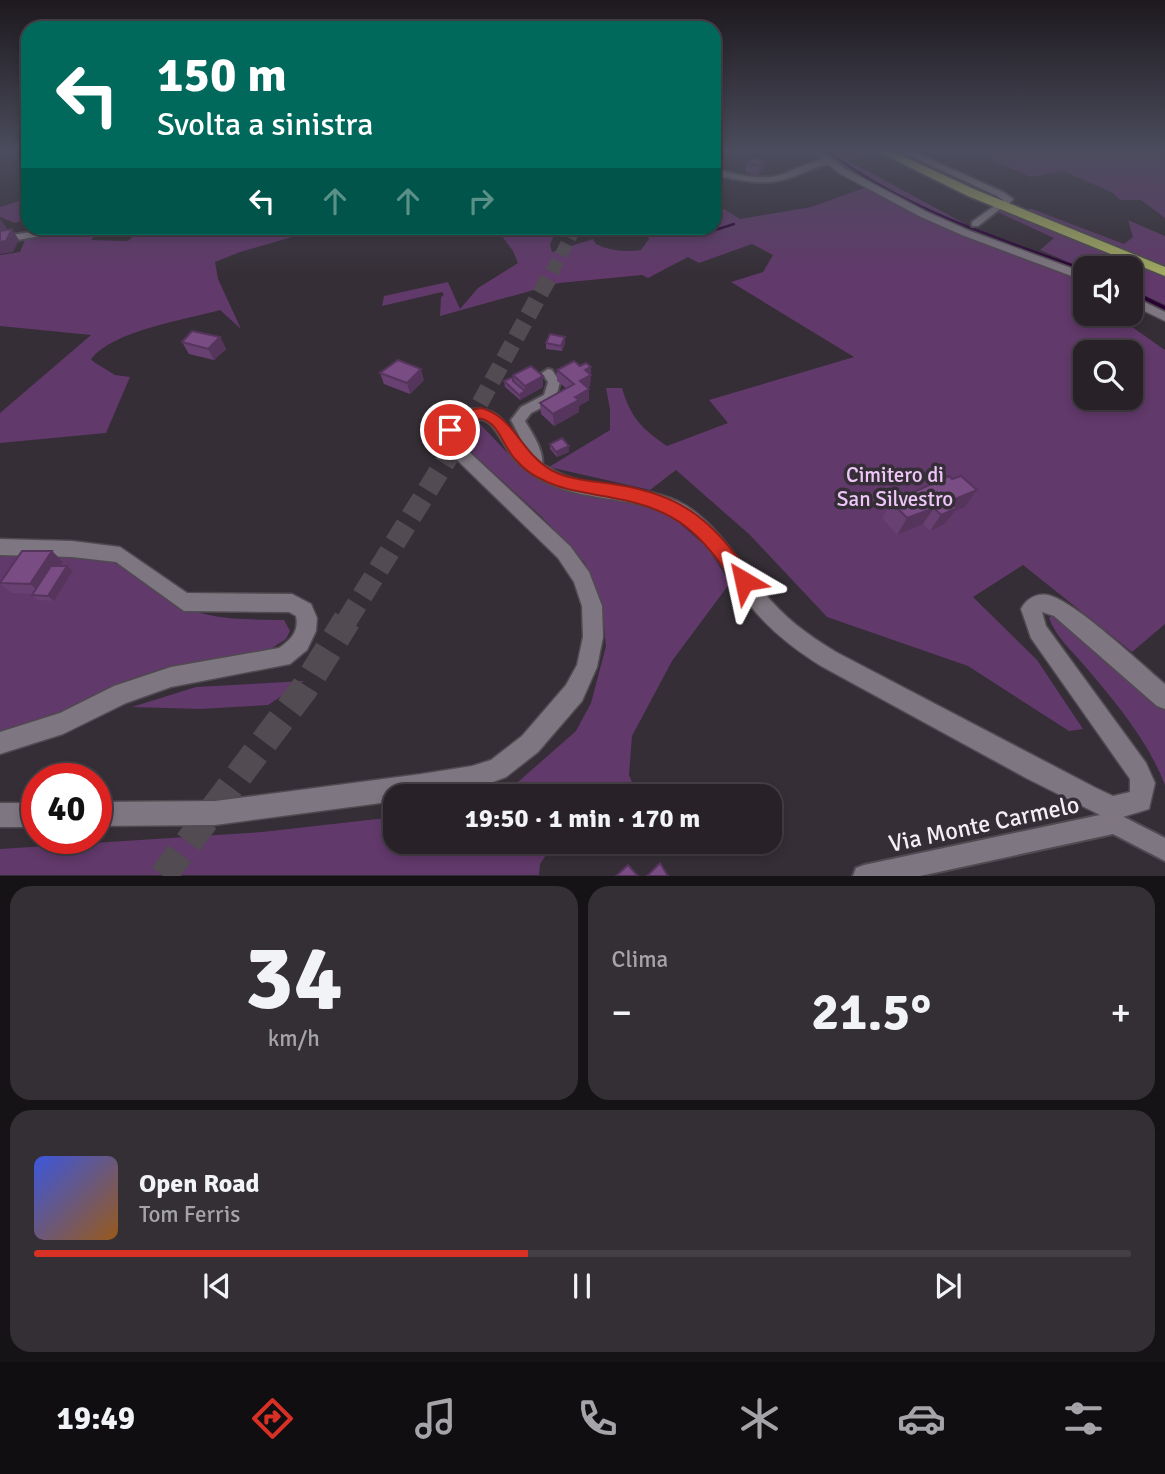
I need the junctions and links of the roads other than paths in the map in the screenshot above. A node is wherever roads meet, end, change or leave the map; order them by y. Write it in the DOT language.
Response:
graph roads {
  1 [pos="884,193"];
  2 [pos="972,193"];
  3 [pos="997,193"];
  4 [pos="975,224"];
  5 [pos="29,235"];
  6 [pos="0,240"];
  7 [pos="1073,271"];
  8 [pos="1165,272"];
  9 [pos="1143,306"];
  10 [pos="1165,317"];
  11 [pos="548,373"];
  12 [pos="536,467"];
  13 [pos="0,547"];
  14 [pos="1165,698"];
  15 [pos="0,743"];
  16 [pos="112,814"];
  17 [pos="0,815"];
  18 [pos="21,815"];
  19 [pos="1114,816"];
  20 [pos="1165,850"];
  21 [pos="864,876"];
  1 -- 7 [label="street"];
  2 -- 8 [label="highway"];
  3 -- 4 [label="street"];
  5 -- 6 [label="street"];
  9 -- 10 [label="street"];
  11 -- 12 [label="street"];
  12 -- 16 [label="street"];
  12 -- 19 [label="street"];
  13 -- 15 [label="street"];
  14 -- 19 [label="street"];
  17 -- 18 [label="street"];
  19 -- 20 [label="street"];
  19 -- 21 [label="street, Via Monte Carmelo"];
}
